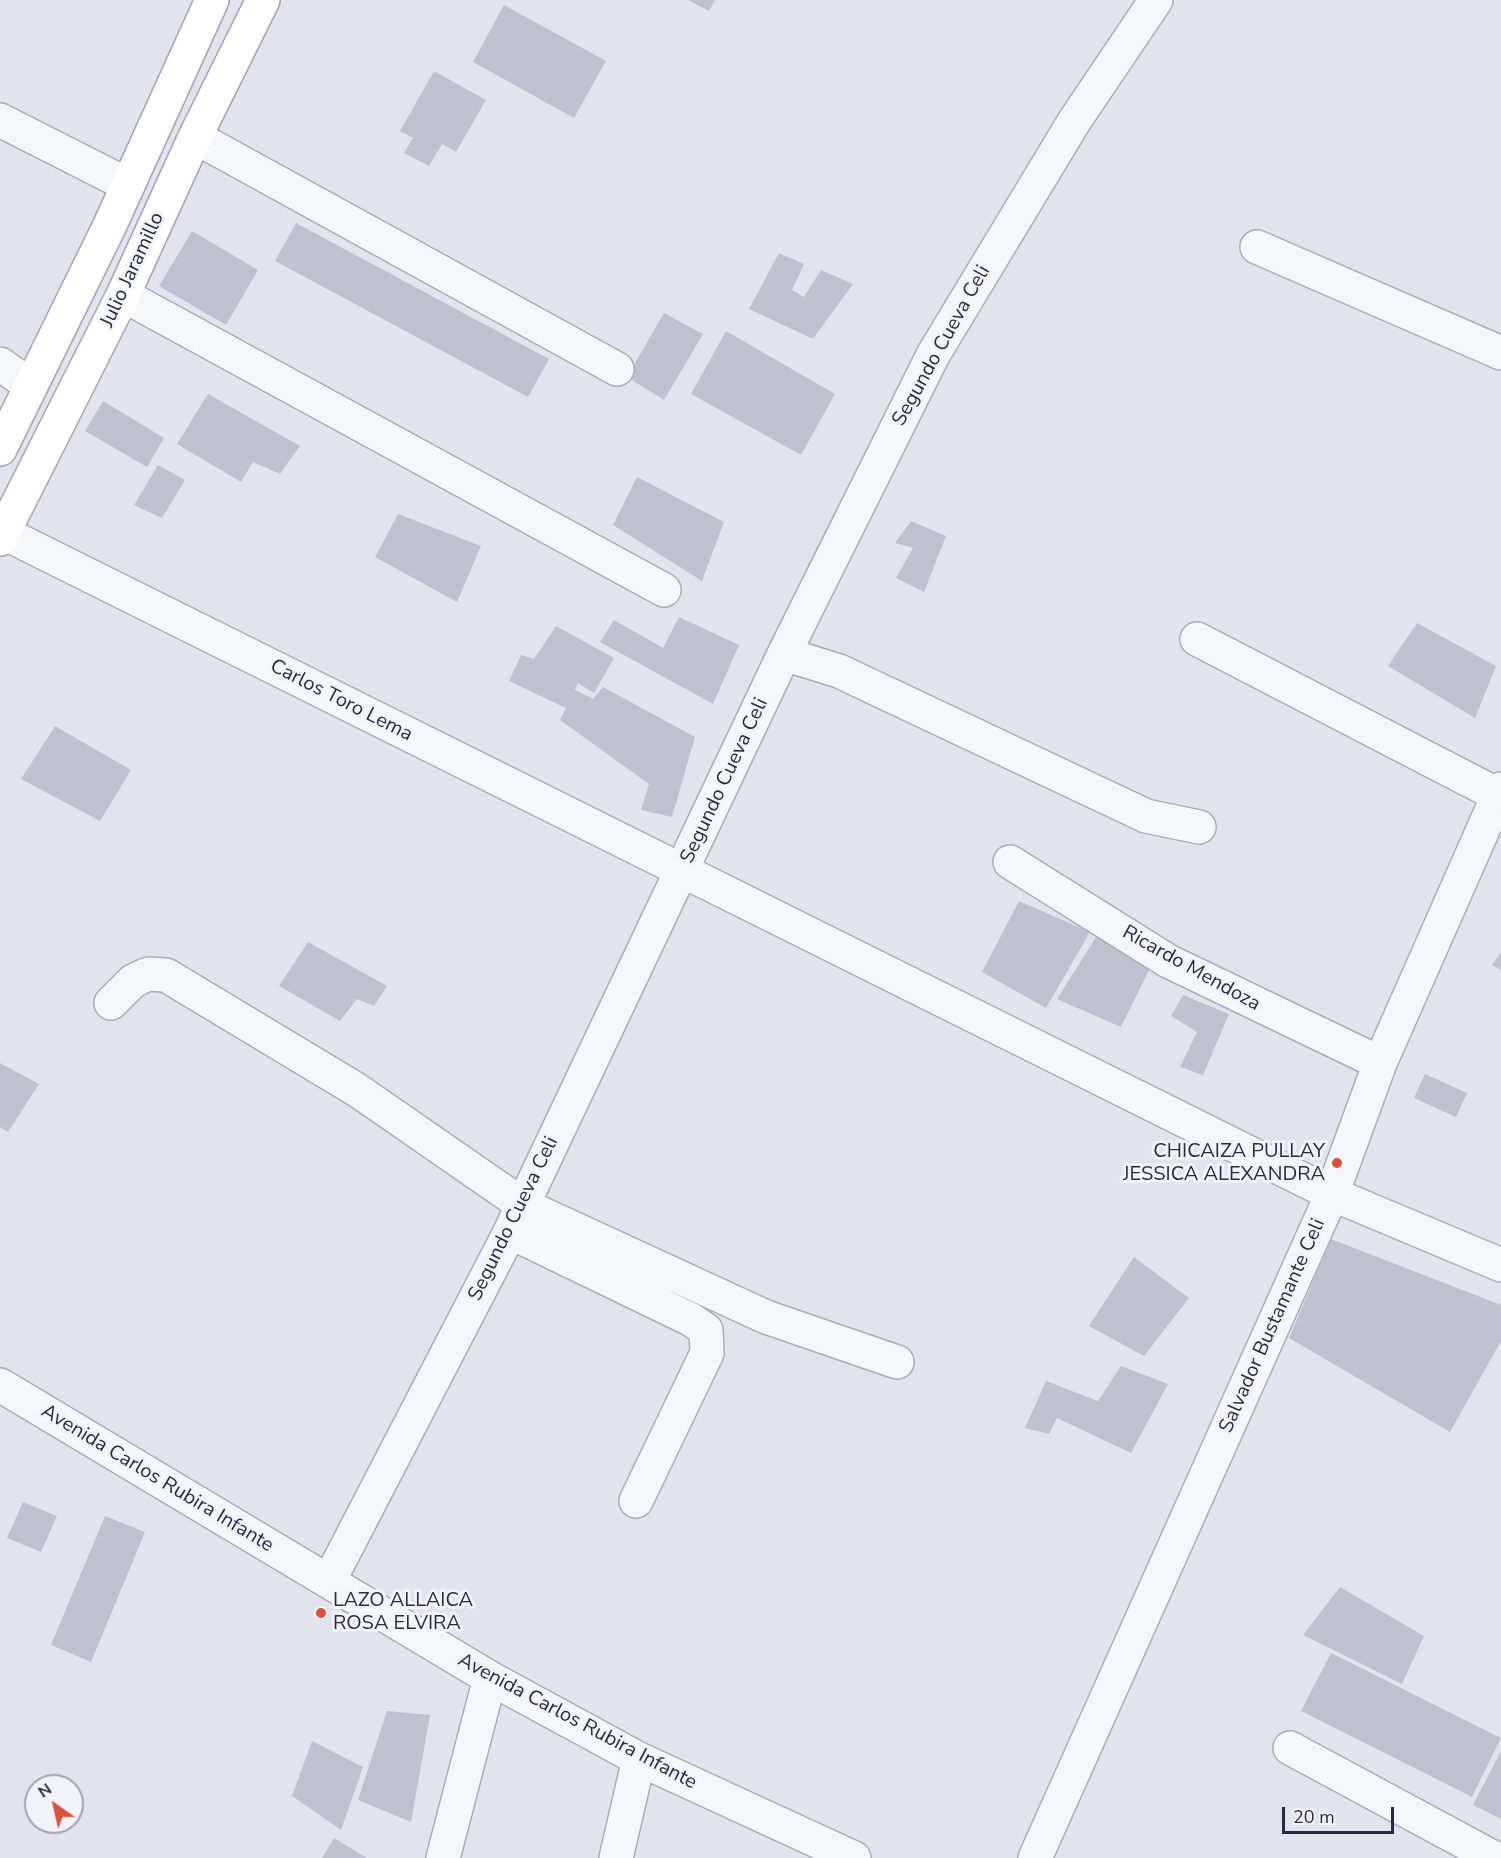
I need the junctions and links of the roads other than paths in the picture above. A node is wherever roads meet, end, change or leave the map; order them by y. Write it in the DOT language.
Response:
graph roads {
  1 [pos="212,0"];
  2 [pos="262,0"];
  3 [pos="1156,0"];
  4 [pos="0,120"];
  5 [pos="195,137"];
  6 [pos="128,185"];
  7 [pos="1257,248"];
  8 [pos="123,295"];
  9 [pos="1501,353"];
  10 [pos="0,364"];
  11 [pos="616,369"];
  12 [pos="32,386"];
  13 [pos="0,449"];
  14 [pos="1,534"];
  15 [pos="664,590"];
  16 [pos="1197,639"];
  17 [pos="784,654"];
  18 [pos="1499,792"];
  19 [pos="1199,827"];
  20 [pos="1010,862"];
  21 [pos="682,872"];
  22 [pos="111,1003"];
  23 [pos="1380,1063"];
  24 [pos="1332,1194"];
  25 [pos="516,1218"];
  26 [pos="1501,1265"];
  27 [pos="897,1362"];
  28 [pos="0,1385"];
  29 [pos="636,1501"];
  30 [pos="328,1581"];
  31 [pos="490,1678"];
  32 [pos="1290,1748"];
  33 [pos="639,1759"];
  34 [pos="805,1848"];
  35 [pos="443,1858"];
  36 [pos="616,1858"];
  37 [pos="854,1858"];
  38 [pos="1035,1858"];
  39 [pos="1494,1858"];
  1 -- 6 [label="main road, Julio Jaramillo"];
  2 -- 5 [label="main road, Julio Jaramillo"];
  3 -- 17 [label="street, Segundo Cueva Celi"];
  4 -- 6 [label="street"];
  5 -- 8 [label="main road, Julio Jaramillo"];
  5 -- 11 [label="street"];
  6 -- 12 [label="main road, Julio Jaramillo"];
  7 -- 9 [label="street"];
  8 -- 14 [label="main road, Julio Jaramillo"];
  8 -- 15 [label="street"];
  10 -- 12 [label="street"];
  12 -- 13 [label="main road, Julio Jaramillo"];
  14 -- 21 [label="street, Carlos Toro Lema"];
  16 -- 18 [label="street"];
  17 -- 19 [label="street"];
  17 -- 21 [label="street, Segundo Cueva Celi"];
  18 -- 23 [label="street, Salvador Bustamante Celi"];
  20 -- 23 [label="street, Ricardo Mendoza"];
  21 -- 24 [label="street, Carlos Toro Lema"];
  21 -- 25 [label="street, Segundo Cueva Celi"];
  22 -- 25 [label="street"];
  23 -- 24 [label="street, Salvador Bustamante Celi"];
  24 -- 26 [label="street"];
  24 -- 38 [label="street, Salvador Bustamante Celi"];
  25 -- 27 [label="street"];
  25 -- 29 [label="street"];
  25 -- 30 [label="street, Segundo Cueva Celi"];
  28 -- 30 [label="street, Avenida Carlos Rubira Infante"];
  30 -- 31 [label="street, Avenida Carlos Rubira Infante"];
  31 -- 33 [label="street, Avenida Carlos Rubira Infante"];
  31 -- 35 [label="street"];
  32 -- 39 [label="street"];
  33 -- 34 [label="street, Avenida Carlos Rubira Infante"];
  33 -- 36 [label="street"];
  34 -- 37 [label="street, Avenida Carlos Rubira Infante"];
}
